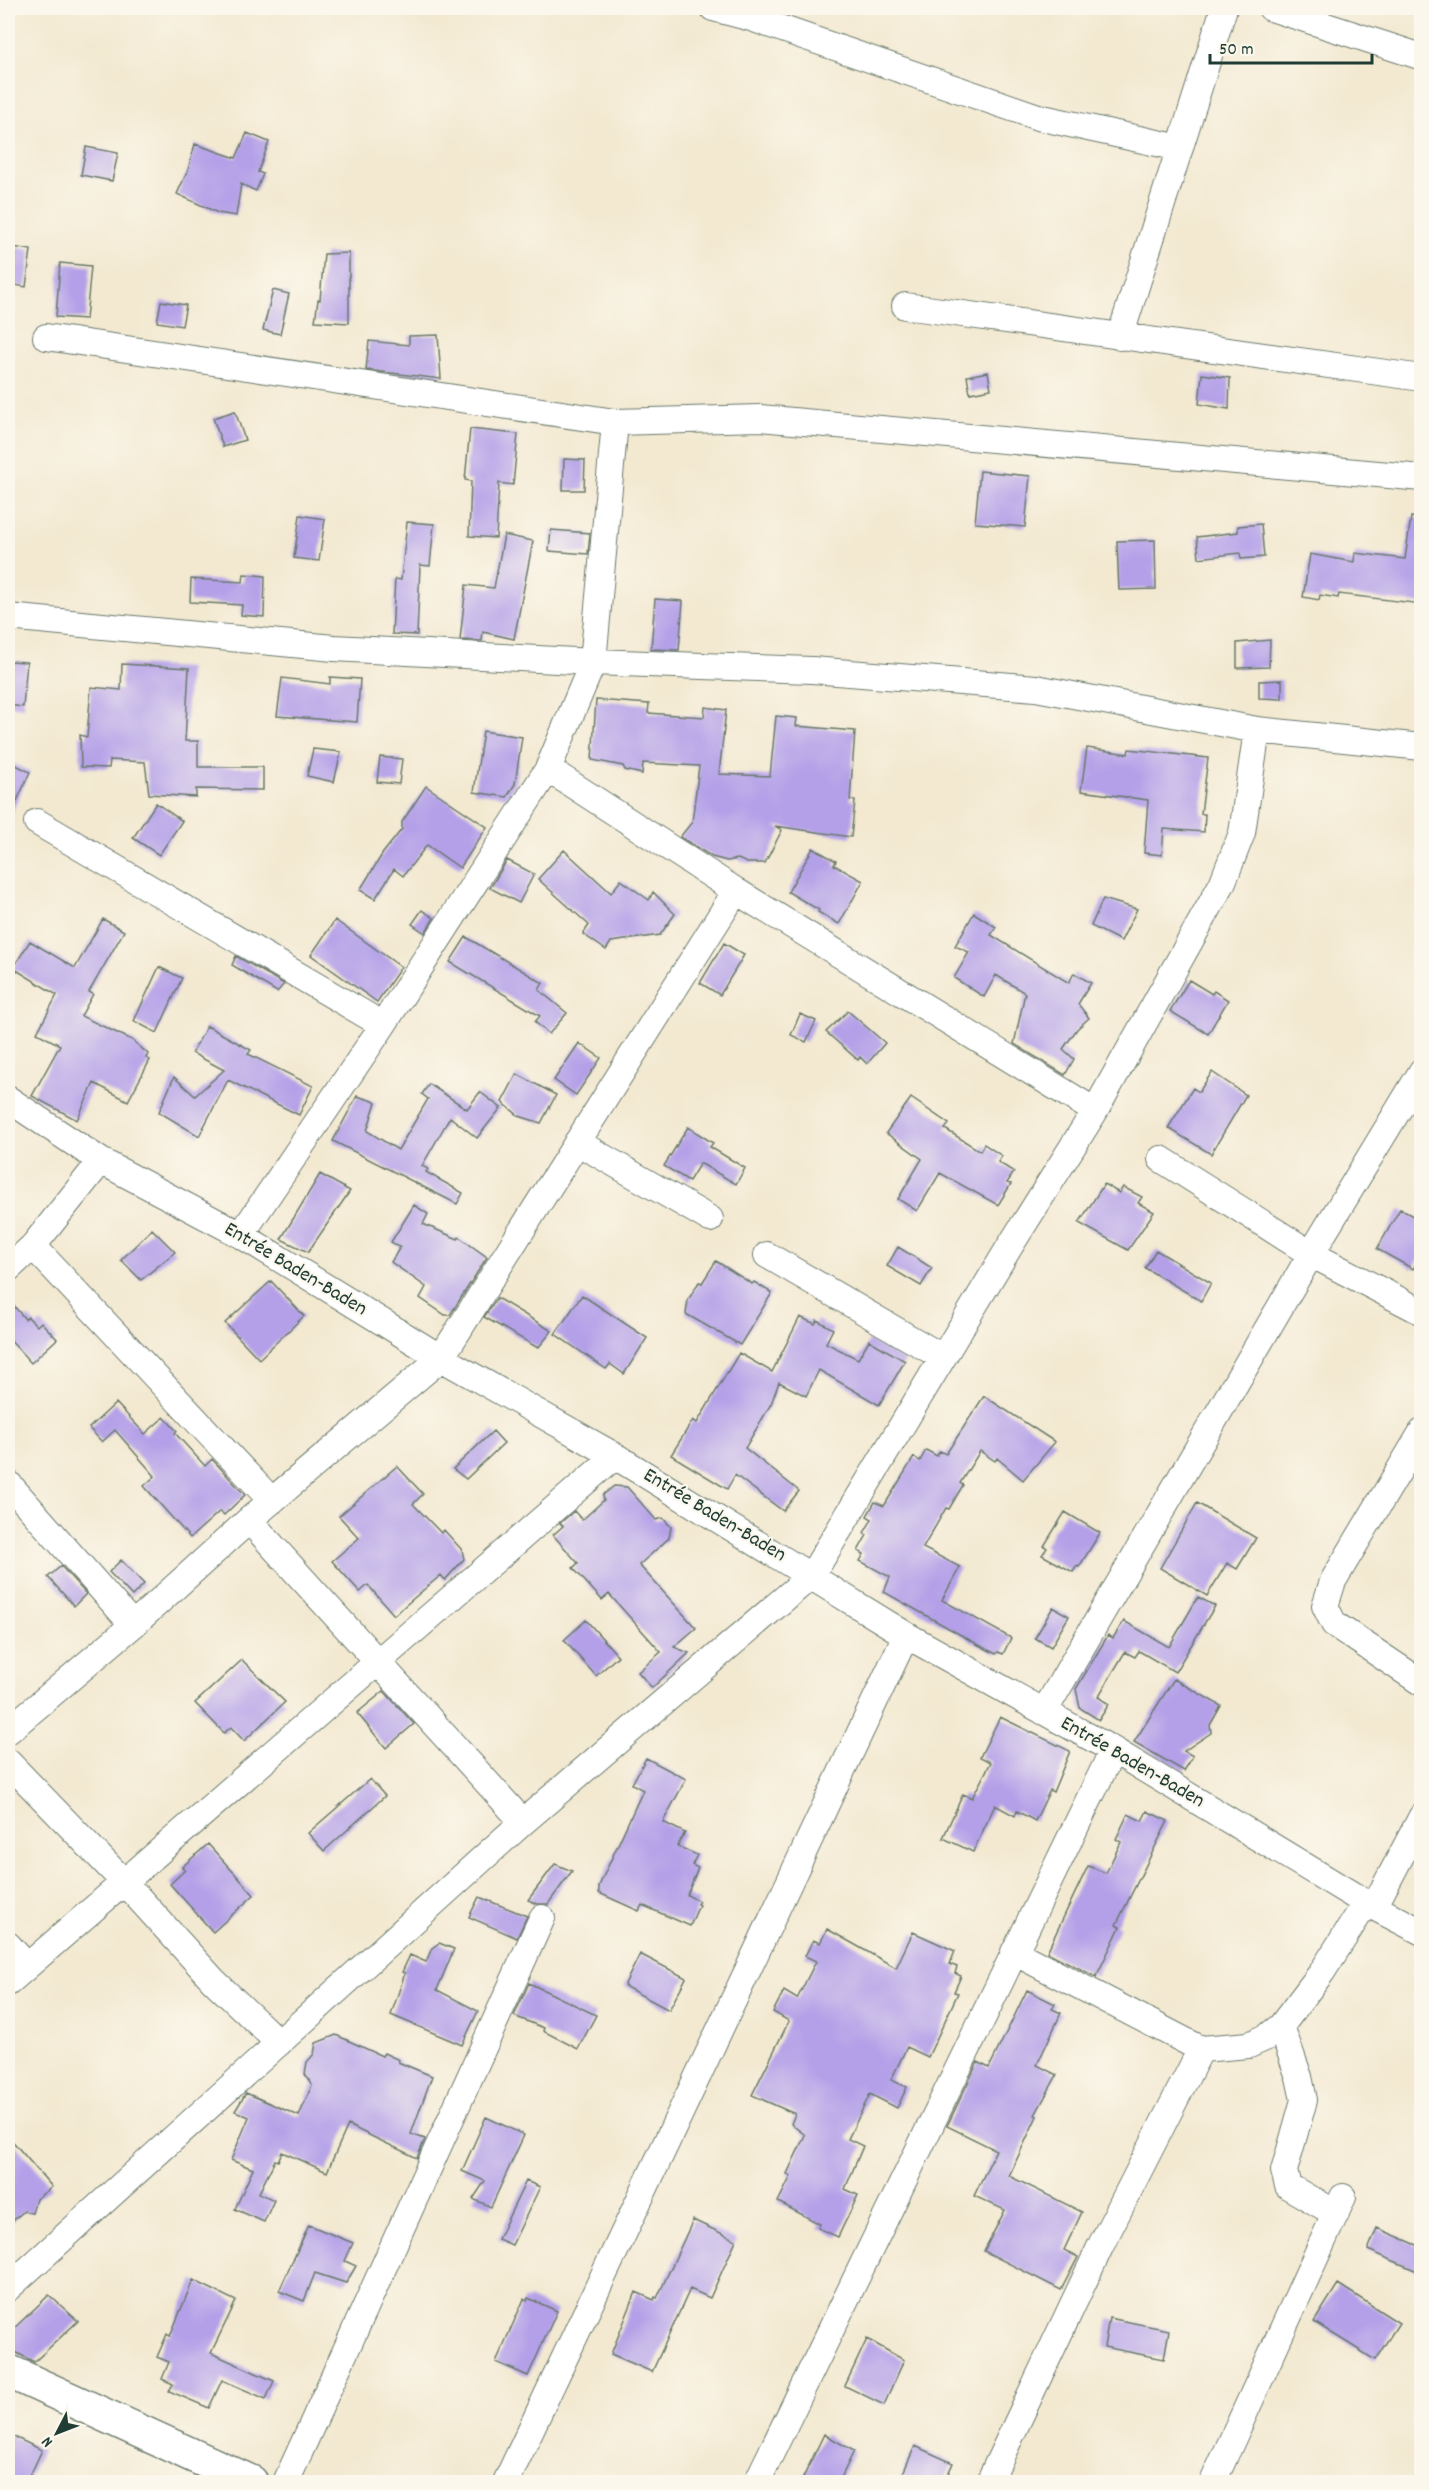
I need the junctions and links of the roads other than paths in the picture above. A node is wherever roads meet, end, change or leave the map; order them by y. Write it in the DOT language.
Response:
graph roads {
  1 [pos="713,8"];
  2 [pos="1224,8"];
  3 [pos="1271,8"];
  4 [pos="1422,57"];
  5 [pos="1180,148"];
  6 [pos="905,306"];
  7 [pos="1120,337"];
  8 [pos="46,338"];
  9 [pos="1422,378"];
  10 [pos="615,422"];
  11 [pos="1422,478"];
  12 [pos="8,617"];
  13 [pos="593,662"];
  14 [pos="1257,730"];
  15 [pos="1422,747"];
  16 [pos="548,770"];
  17 [pos="37,822"];
  18 [pos="736,891"];
  19 [pos="383,1025"];
  20 [pos="1422,1071"];
  21 [pos="8,1099"];
  22 [pos="1095,1112"];
  23 [pos="577,1142"];
  24 [pos="1161,1160"];
  25 [pos="101,1161"];
  26 [pos="710,1220"];
  27 [pos="241,1235"];
  28 [pos="33,1246"];
  29 [pos="1311,1254"];
  30 [pos="766,1255"];
  31 [pos="8,1269"];
  32 [pos="1422,1312"];
  33 [pos="441,1358"];
  34 [pos="942,1358"];
  35 [pos="1422,1432"];
  36 [pos="615,1456"];
  37 [pos="8,1483"];
  38 [pos="272,1501"];
  39 [pos="249,1520"];
  40 [pos="812,1575"];
  41 [pos="133,1625"];
  42 [pos="906,1635"];
  43 [pos="376,1661"];
  44 [pos="1422,1683"];
  45 [pos="1044,1712"];
  46 [pos="8,1731"];
  47 [pos="1113,1750"];
  48 [pos="8,1762"];
  49 [pos="1422,1816"];
  50 [pos="523,1822"];
  51 [pos="124,1882"];
  52 [pos="1370,1905"];
  53 [pos="542,1918"];
  54 [pos="1422,1932"];
  55 [pos="8,1945"];
  56 [pos="1014,1952"];
  57 [pos="27,1966"];
  58 [pos="8,1983"];
  59 [pos="1281,2026"];
  60 [pos="279,2043"];
  61 [pos="1201,2049"];
  62 [pos="8,2288"];
  63 [pos="8,2371"];
  64 [pos="251,2482"];
  65 [pos="286,2482"];
  66 [pos="506,2482"];
  67 [pos="757,2482"];
  68 [pos="989,2482"];
  69 [pos="1213,2482"];
  1 -- 5 [label="street"];
  2 -- 5 [label="street"];
  3 -- 4 [label="street"];
  5 -- 7 [label="street"];
  6 -- 7 [label="street"];
  7 -- 9 [label="street"];
  8 -- 10 [label="street"];
  10 -- 11 [label="street"];
  10 -- 13 [label="street"];
  12 -- 13 [label="street"];
  13 -- 14 [label="street"];
  13 -- 16 [label="street"];
  14 -- 15 [label="street"];
  14 -- 22 [label="street"];
  16 -- 18 [label="street"];
  16 -- 19 [label="street"];
  17 -- 19 [label="street"];
  18 -- 22 [label="street"];
  18 -- 23 [label="street"];
  19 -- 27 [label="street"];
  20 -- 29 [label="street"];
  21 -- 25 [label="street, Entrée Baden-Baden"];
  22 -- 34 [label="street"];
  23 -- 26 [label="street"];
  23 -- 33 [label="street"];
  24 -- 29 [label="street"];
  25 -- 27 [label="street, Entrée Baden-Baden"];
  25 -- 28 [label="street"];
  27 -- 33 [label="street, Entrée Baden-Baden"];
  28 -- 31 [label="street"];
  28 -- 38 [label="street"];
  29 -- 32 [label="street"];
  29 -- 45 [label="street"];
  30 -- 34 [label="street"];
  33 -- 36 [label="street, Entrée Baden-Baden"];
  33 -- 38 [label="street"];
  34 -- 40 [label="street"];
  35 -- 44 [label="street"];
  36 -- 40 [label="street, Entrée Baden-Baden"];
  36 -- 43 [label="street"];
  37 -- 41 [label="street"];
  38 -- 39 [label="street"];
  39 -- 41 [label="street"];
  39 -- 43 [label="street"];
  40 -- 42 [label="street, Entrée Baden-Baden"];
  40 -- 50 [label="street"];
  41 -- 46 [label="street"];
  42 -- 45 [label="street, Entrée Baden-Baden"];
  42 -- 66 [label="street"];
  43 -- 50 [label="street"];
  43 -- 51 [label="street"];
  45 -- 47 [label="street, Entrée Baden-Baden"];
  47 -- 52 [label="street, Entrée Baden-Baden"];
  47 -- 56 [label="street"];
  48 -- 51 [label="street"];
  49 -- 52 [label="street"];
  50 -- 60 [label="street"];
  51 -- 57 [label="street"];
  51 -- 60 [label="street"];
  52 -- 54 [label="street, Entrée Baden-Baden"];
  52 -- 59 [label="street"];
  53 -- 65 [label="street"];
  55 -- 57 [label="street"];
  56 -- 61 [label="street"];
  56 -- 67 [label="street"];
  57 -- 58 [label="street"];
  59 -- 61 [label="street"];
  59 -- 69 [label="street"];
  60 -- 62 [label="street"];
  61 -- 68 [label="street"];
  63 -- 64 [label="main road"];
}
